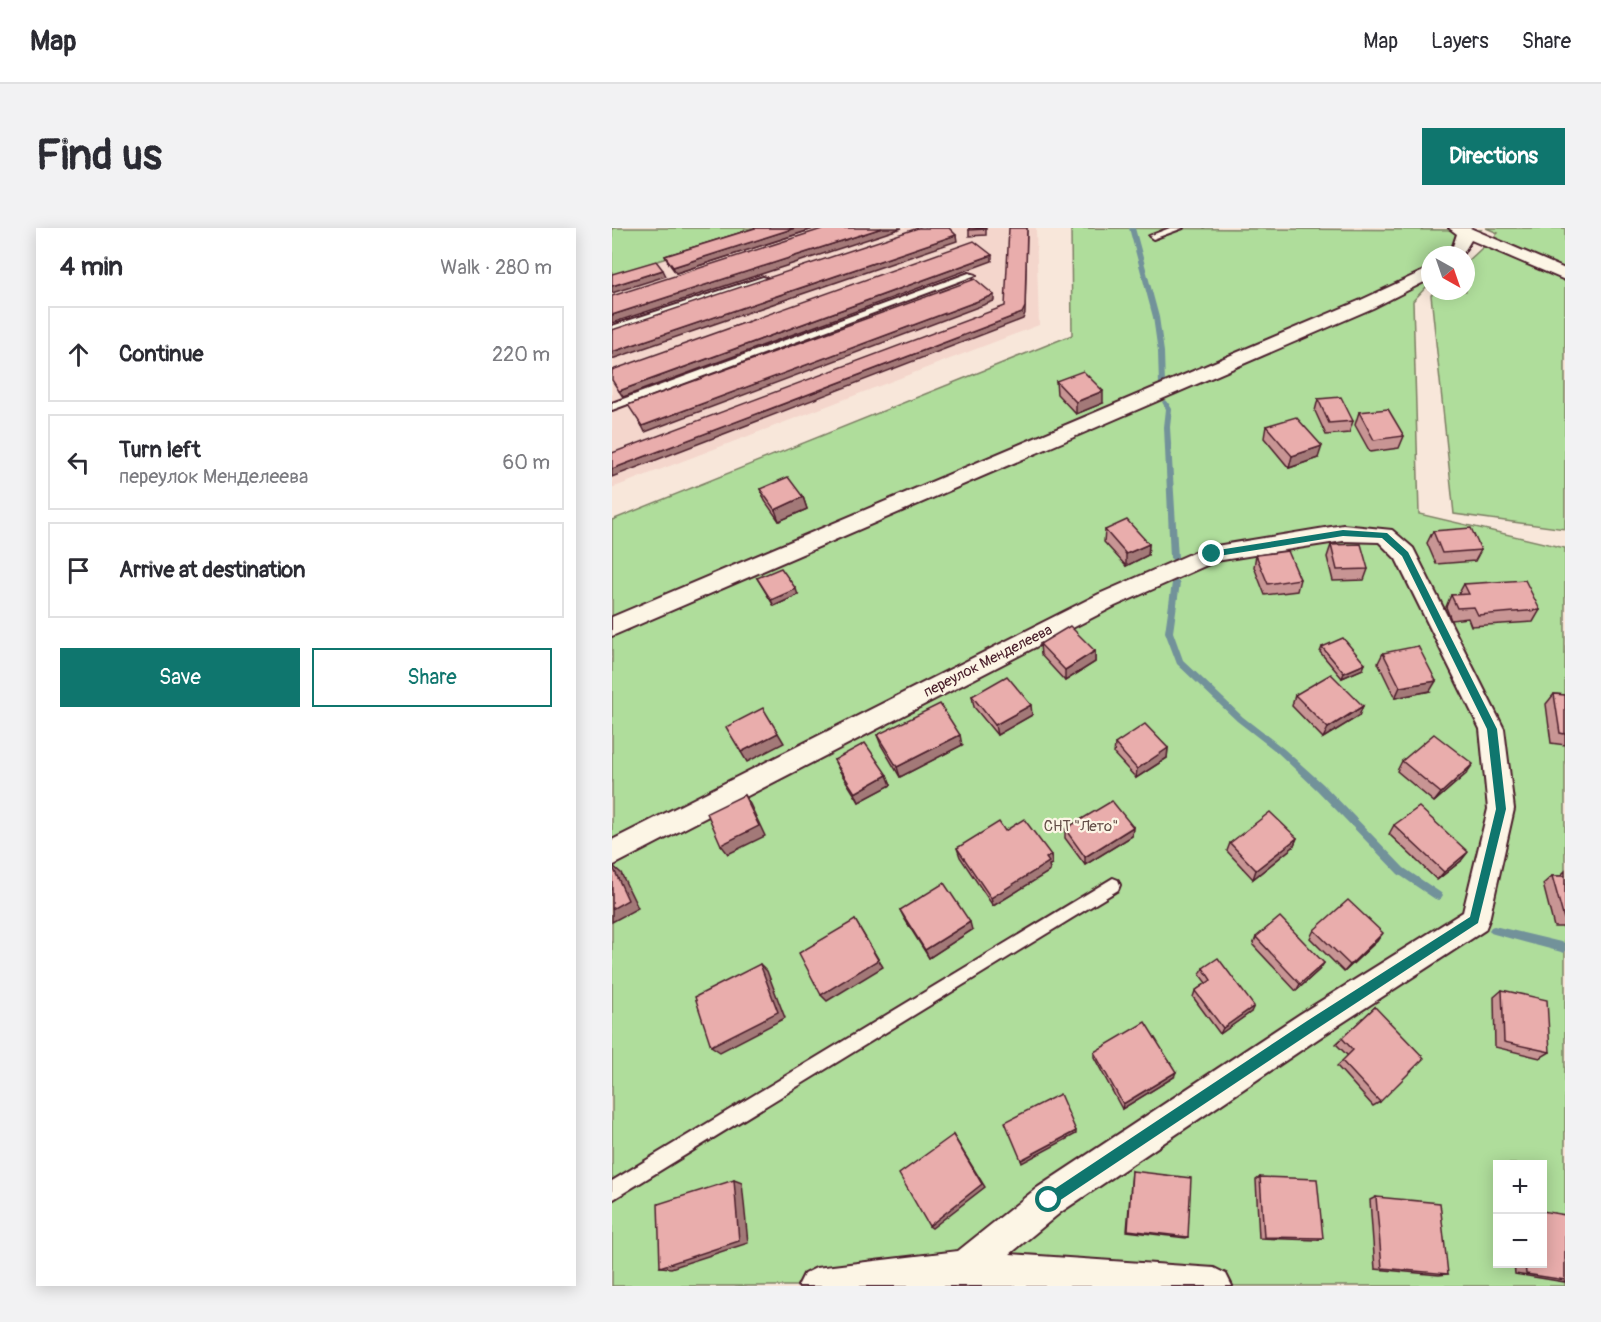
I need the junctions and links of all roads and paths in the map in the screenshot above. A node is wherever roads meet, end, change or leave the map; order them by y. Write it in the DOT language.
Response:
graph roads {
  1 [pos="1179,228"];
  2 [pos="1462,230"];
  3 [pos="1154,236"];
  4 [pos="1460,246"];
  5 [pos="1565,274"];
  6 [pos="778,275"];
  7 [pos="972,275"];
  8 [pos="1421,277"];
  9 [pos="612,328"];
  10 [pos="612,407"];
  11 [pos="612,627"];
  12 [pos="612,854"];
  13 [pos="1113,885"];
  14 [pos="612,1191"];
  15 [pos="965,1268"];
  16 [pos="816,1286"];
  17 [pos="1214,1286"];
  1 -- 3 [label="lane"];
  2 -- 4 [label="street"];
  2 -- 5 [label="street"];
  6 -- 9 [label="lane"];
  7 -- 10 [label="lane"];
  8 -- 11 [label="street"];
  12 -- 15 [label="street, переулок Менделеева"];
  13 -- 14 [label="lane"];
  15 -- 16 [label="street"];
  15 -- 17 [label="street"];
}
